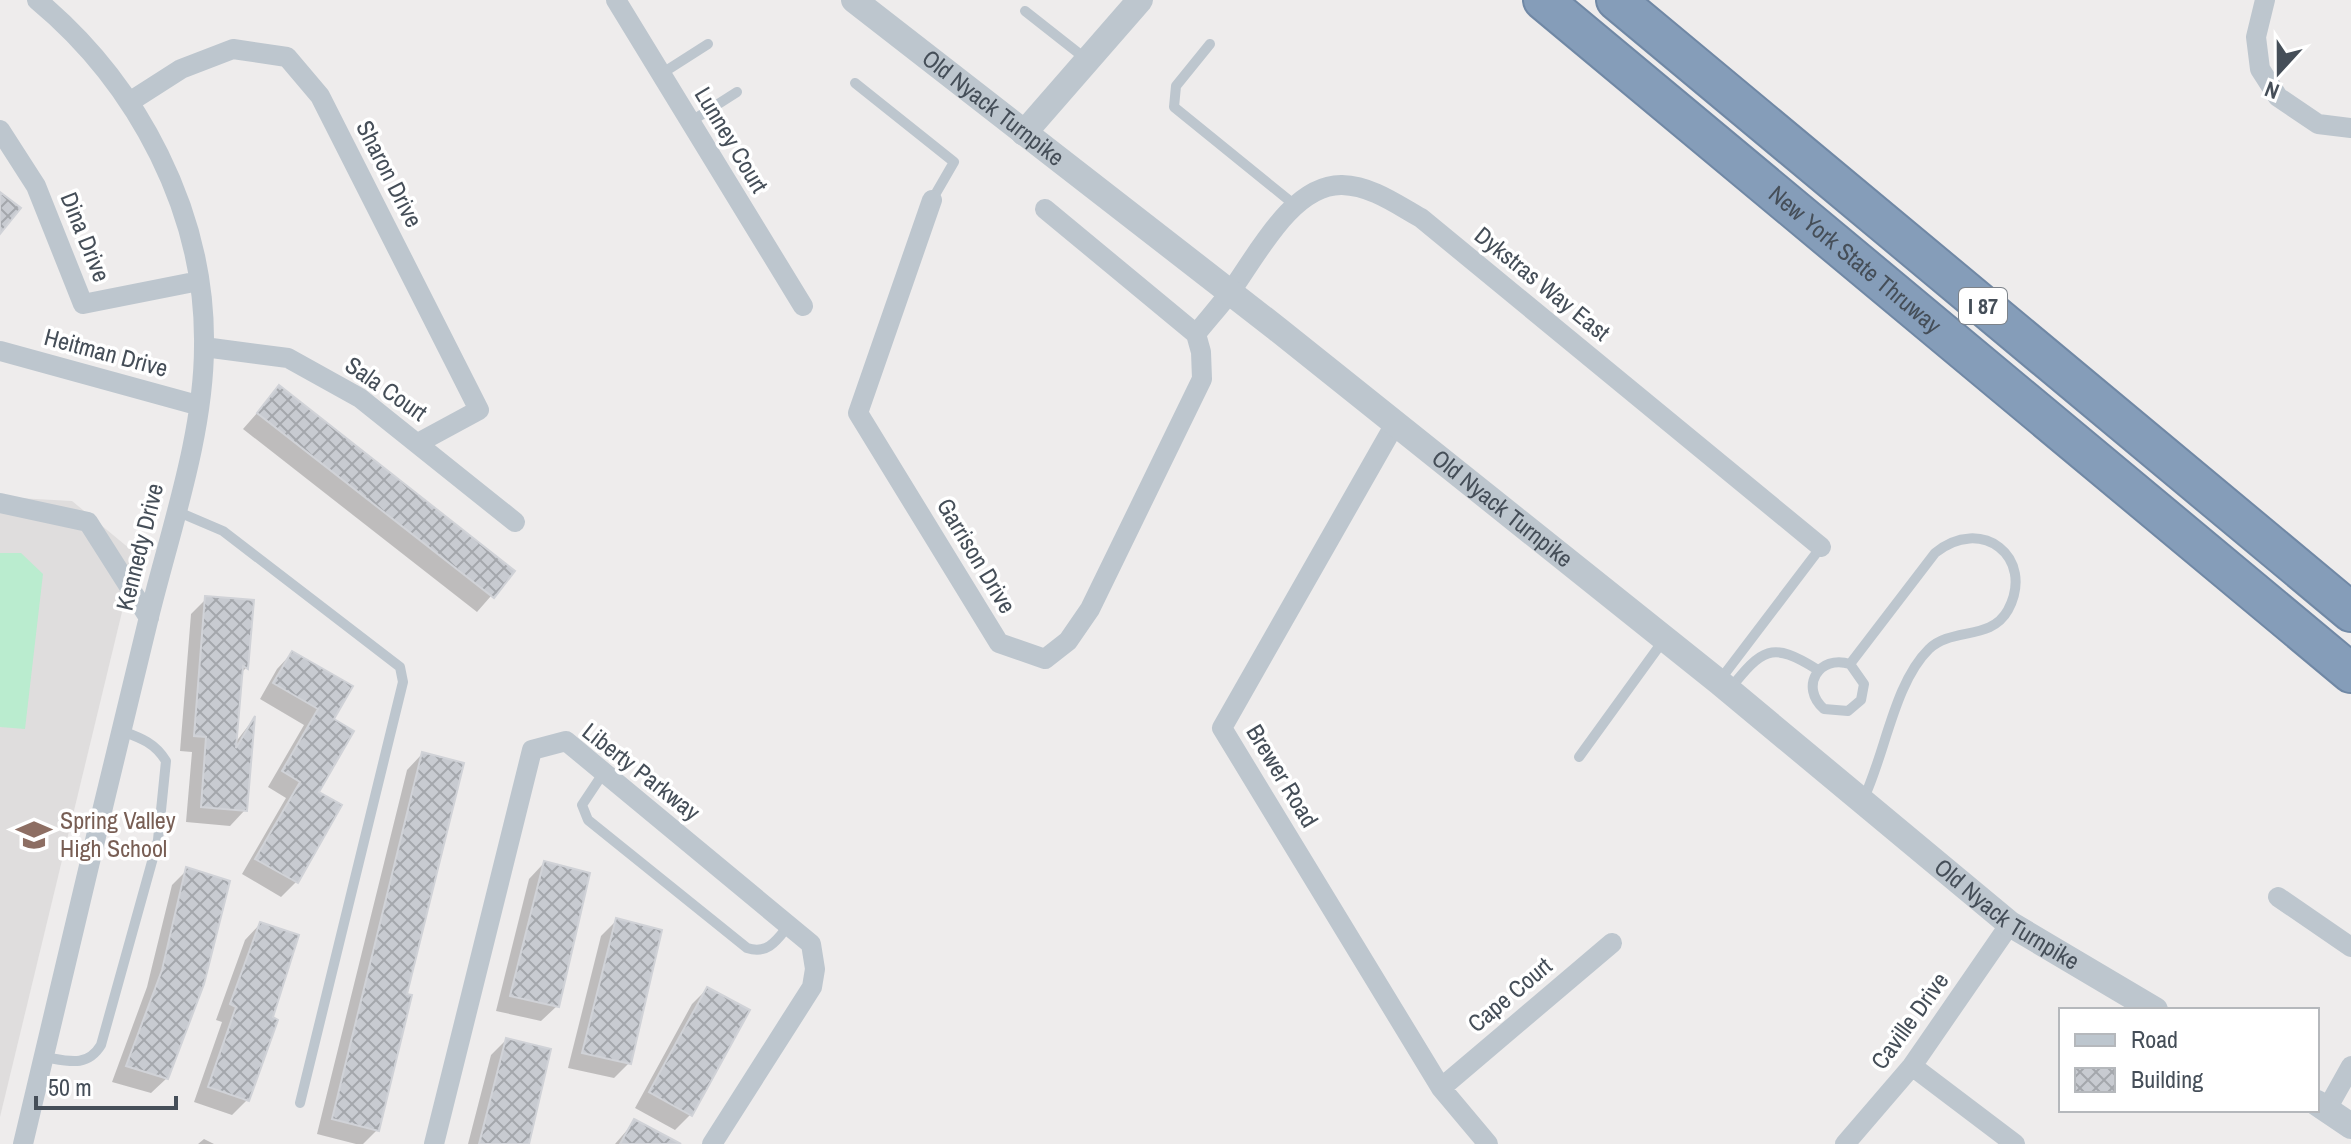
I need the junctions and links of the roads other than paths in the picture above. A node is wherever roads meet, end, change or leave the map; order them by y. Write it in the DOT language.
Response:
graph roads {
  1 [pos="37,0"];
  2 [pos="616,0"];
  3 [pos="854,0"];
  4 [pos="1140,0"];
  5 [pos="1543,0"];
  6 [pos="1616,0"];
  7 [pos="2265,0"];
  8 [pos="1025,11"];
  9 [pos="708,44"];
  10 [pos="1210,44"];
  11 [pos="1088,60"];
  12 [pos="661,74"];
  13 [pos="855,83"];
  14 [pos="737,92"];
  15 [pos="131,101"];
  16 [pos="690,122"];
  17 [pos="2351,128"];
  18 [pos="0,130"];
  19 [pos="1024,133"];
  20 [pos="932,200"];
  21 [pos="1296,206"];
  22 [pos="1045,209"];
  23 [pos="199,281"];
  24 [pos="1230,292"];
  25 [pos="803,306"];
  26 [pos="1196,334"];
  27 [pos="204,347"];
  28 [pos="0,351"];
  29 [pos="197,405"];
  30 [pos="1395,424"];
  31 [pos="418,443"];
  32 [pos="0,503"];
  33 [pos="176,511"];
  34 [pos="515,522"];
  35 [pos="1821,547"];
  36 [pos="2351,612"];
  37 [pos="149,618"];
  38 [pos="1665,639"];
  39 [pos="1850,664"];
  40 [pos="1818,670"];
  41 [pos="2351,673"];
  42 [pos="1723,686"];
  43 [pos="122,731"];
  44 [pos="1579,757"];
  45 [pos="604,772"];
  46 [pos="1862,801"];
  47 [pos="2278,897"];
  48 [pos="2010,924"];
  49 [pos="789,925"];
  50 [pos="1612,943"];
  51 [pos="2351,947"];
  52 [pos="2152,1008"];
  53 [pos="44,1057"];
  54 [pos="1912,1066"];
  55 [pos="2351,1066"];
  56 [pos="1441,1088"];
  57 [pos="300,1103"];
  58 [pos="2322,1106"];
  59 [pos="2351,1126"];
  60 [pos="23,1144"];
  61 [pos="434,1144"];
  62 [pos="712,1144"];
  63 [pos="1488,1144"];
  64 [pos="1845,1144"];
  65 [pos="2015,1144"];
  1 -- 15 [label="street, Kennedy Drive"];
  2 -- 12 [label="street, Lunney Court"];
  3 -- 19 [label="street, Old Nyack Turnpike"];
  4 -- 11 [label="street"];
  5 -- 41 [label="highway, New York State Thruway / I 87"];
  6 -- 36 [label="highway, New York State Thruway / I 87"];
  7 -- 17 [label="street"];
  8 -- 11 [label="lane"];
  9 -- 12 [label="lane"];
  10 -- 21 [label="lane"];
  11 -- 19 [label="street"];
  12 -- 16 [label="street, Lunney Court"];
  13 -- 20 [label="lane"];
  14 -- 16 [label="lane"];
  15 -- 23 [label="street, Kennedy Drive"];
  15 -- 31 [label="street, Sharon Drive"];
  16 -- 25 [label="street, Lunney Court"];
  18 -- 23 [label="street, Dina Drive"];
  19 -- 24 [label="street, Old Nyack Turnpike"];
  20 -- 26 [label="street, Garrison Drive"];
  21 -- 24 [label="street, Dykstras Way East"];
  21 -- 35 [label="street, Dykstras Way East"];
  22 -- 26 [label="street"];
  23 -- 27 [label="street, Kennedy Drive"];
  24 -- 26 [label="street"];
  24 -- 30 [label="street, Old Nyack Turnpike"];
  27 -- 29 [label="street, Kennedy Drive"];
  27 -- 31 [label="street, Sala Court"];
  28 -- 29 [label="street, Heitman Drive"];
  29 -- 33 [label="street, Kennedy Drive"];
  30 -- 38 [label="street, Old Nyack Turnpike"];
  30 -- 56 [label="street, Brewer Road"];
  31 -- 34 [label="street, Sala Court"];
  32 -- 37 [label="street"];
  33 -- 37 [label="street, Kennedy Drive"];
  33 -- 57 [label="lane"];
  35 -- 42 [label="lane"];
  37 -- 43 [label="street, Kennedy Drive"];
  38 -- 42 [label="street, Old Nyack Turnpike"];
  38 -- 44 [label="lane"];
  39 -- 40 [label="lane"];
  39 -- 40 [label="lane"];
  39 -- 46 [label="lane"];
  40 -- 42 [label="lane"];
  42 -- 46 [label="street, Old Nyack Turnpike"];
  43 -- 53 [label="street, Kennedy Drive"];
  43 -- 53 [label="lane"];
  45 -- 49 [label="street, Liberty Parkway"];
  45 -- 49 [label="lane"];
  45 -- 61 [label="street, Liberty Parkway"];
  46 -- 48 [label="street, Old Nyack Turnpike"];
  47 -- 51 [label="street"];
  48 -- 52 [label="street, Old Nyack Turnpike"];
  48 -- 54 [label="street, Caville Drive"];
  49 -- 62 [label="street, Liberty Parkway"];
  50 -- 56 [label="street, Cape Court"];
  53 -- 60 [label="street, Kennedy Drive"];
  54 -- 64 [label="street, Caville Drive"];
  54 -- 65 [label="street"];
  55 -- 58 [label="street"];
  56 -- 63 [label="street, Brewer Road"];
  58 -- 59 [label="street"];
}
